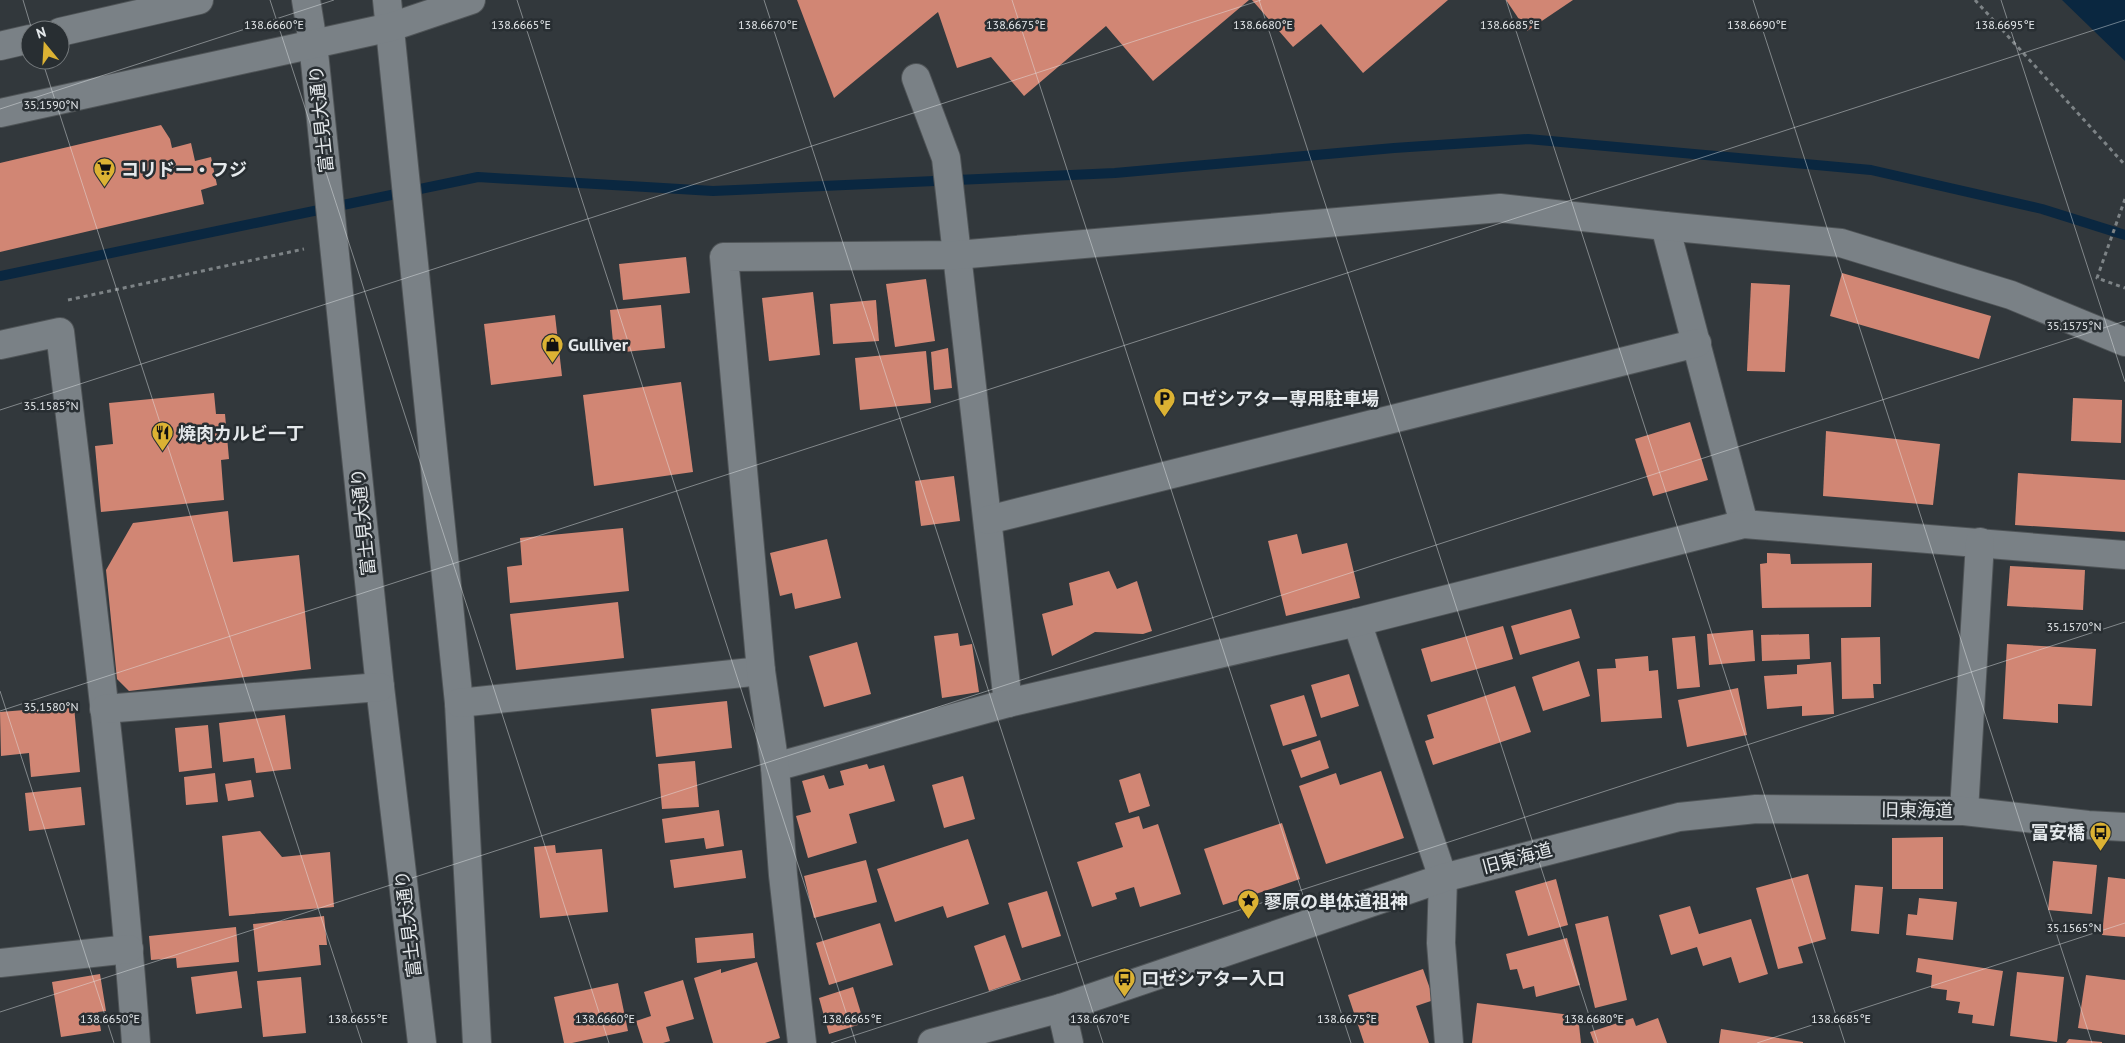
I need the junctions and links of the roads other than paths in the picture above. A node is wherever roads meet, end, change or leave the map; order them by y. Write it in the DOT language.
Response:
graph roads {
  1 [pos="199,0"];
  2 [pos="306,0"];
  3 [pos="388,0"];
  4 [pos="471,0"];
  5 [pos="391,27"];
  6 [pos="70,30"];
  7 [pos="20,41"];
  8 [pos="313,43"];
  9 [pos="0,46"];
  10 [pos="916,78"];
  11 [pos="0,113"];
  12 [pos="1665,226"];
  13 [pos="956,255"];
  14 [pos="2125,342"];
  15 [pos="1698,344"];
  16 [pos="0,345"];
  17 [pos="988,520"];
  18 [pos="1744,524"];
  19 [pos="1980,542"];
  20 [pos="2125,556"];
  21 [pos="1357,622"];
  22 [pos="761,671"];
  23 [pos="380,687"];
  24 [pos="459,703"];
  25 [pos="1008,703"];
  26 [pos="104,709"];
  27 [pos="775,766"];
  28 [pos="1964,811"];
  29 [pos="2125,827"];
  30 [pos="1442,878"];
  31 [pos="129,949"];
  32 [pos="0,963"];
  33 [pos="1061,1008"];
  34 [pos="136,1043"];
  35 [pos="422,1043"];
  36 [pos="477,1043"];
  37 [pos="802,1043"];
  38 [pos="932,1043"];
  39 [pos="1069,1043"];
  40 [pos="1449,1043"];
  1 -- 6 [label="street"];
  2 -- 8 [label="street, 富士見大通り"];
  3 -- 5 [label="street"];
  4 -- 5 [label="street"];
  5 -- 8 [label="street"];
  5 -- 24 [label="street"];
  7 -- 9 [label="street"];
  8 -- 11 [label="street"];
  8 -- 23 [label="street, 富士見大通り"];
  10 -- 13 [label="street"];
  12 -- 13 [label="street"];
  12 -- 14 [label="street"];
  12 -- 15 [label="street"];
  13 -- 17 [label="street"];
  13 -- 22 [label="street"];
  15 -- 17 [label="street"];
  15 -- 18 [label="street"];
  16 -- 26 [label="street"];
  17 -- 25 [label="street"];
  18 -- 19 [label="street"];
  18 -- 21 [label="street"];
  19 -- 20 [label="street"];
  19 -- 28 [label="street"];
  21 -- 25 [label="street"];
  21 -- 30 [label="street"];
  22 -- 24 [label="street"];
  22 -- 27 [label="street"];
  23 -- 26 [label="street"];
  23 -- 35 [label="street, 富士見大通り"];
  24 -- 36 [label="street"];
  25 -- 27 [label="street"];
  26 -- 31 [label="street"];
  27 -- 37 [label="street"];
  28 -- 29 [label="street, 旧東海道"];
  28 -- 30 [label="street, 旧東海道"];
  30 -- 33 [label="street, 旧東海道"];
  30 -- 40 [label="street"];
  31 -- 32 [label="street"];
  31 -- 34 [label="street"];
  33 -- 38 [label="street, 旧東海道"];
  33 -- 39 [label="street"];
}
